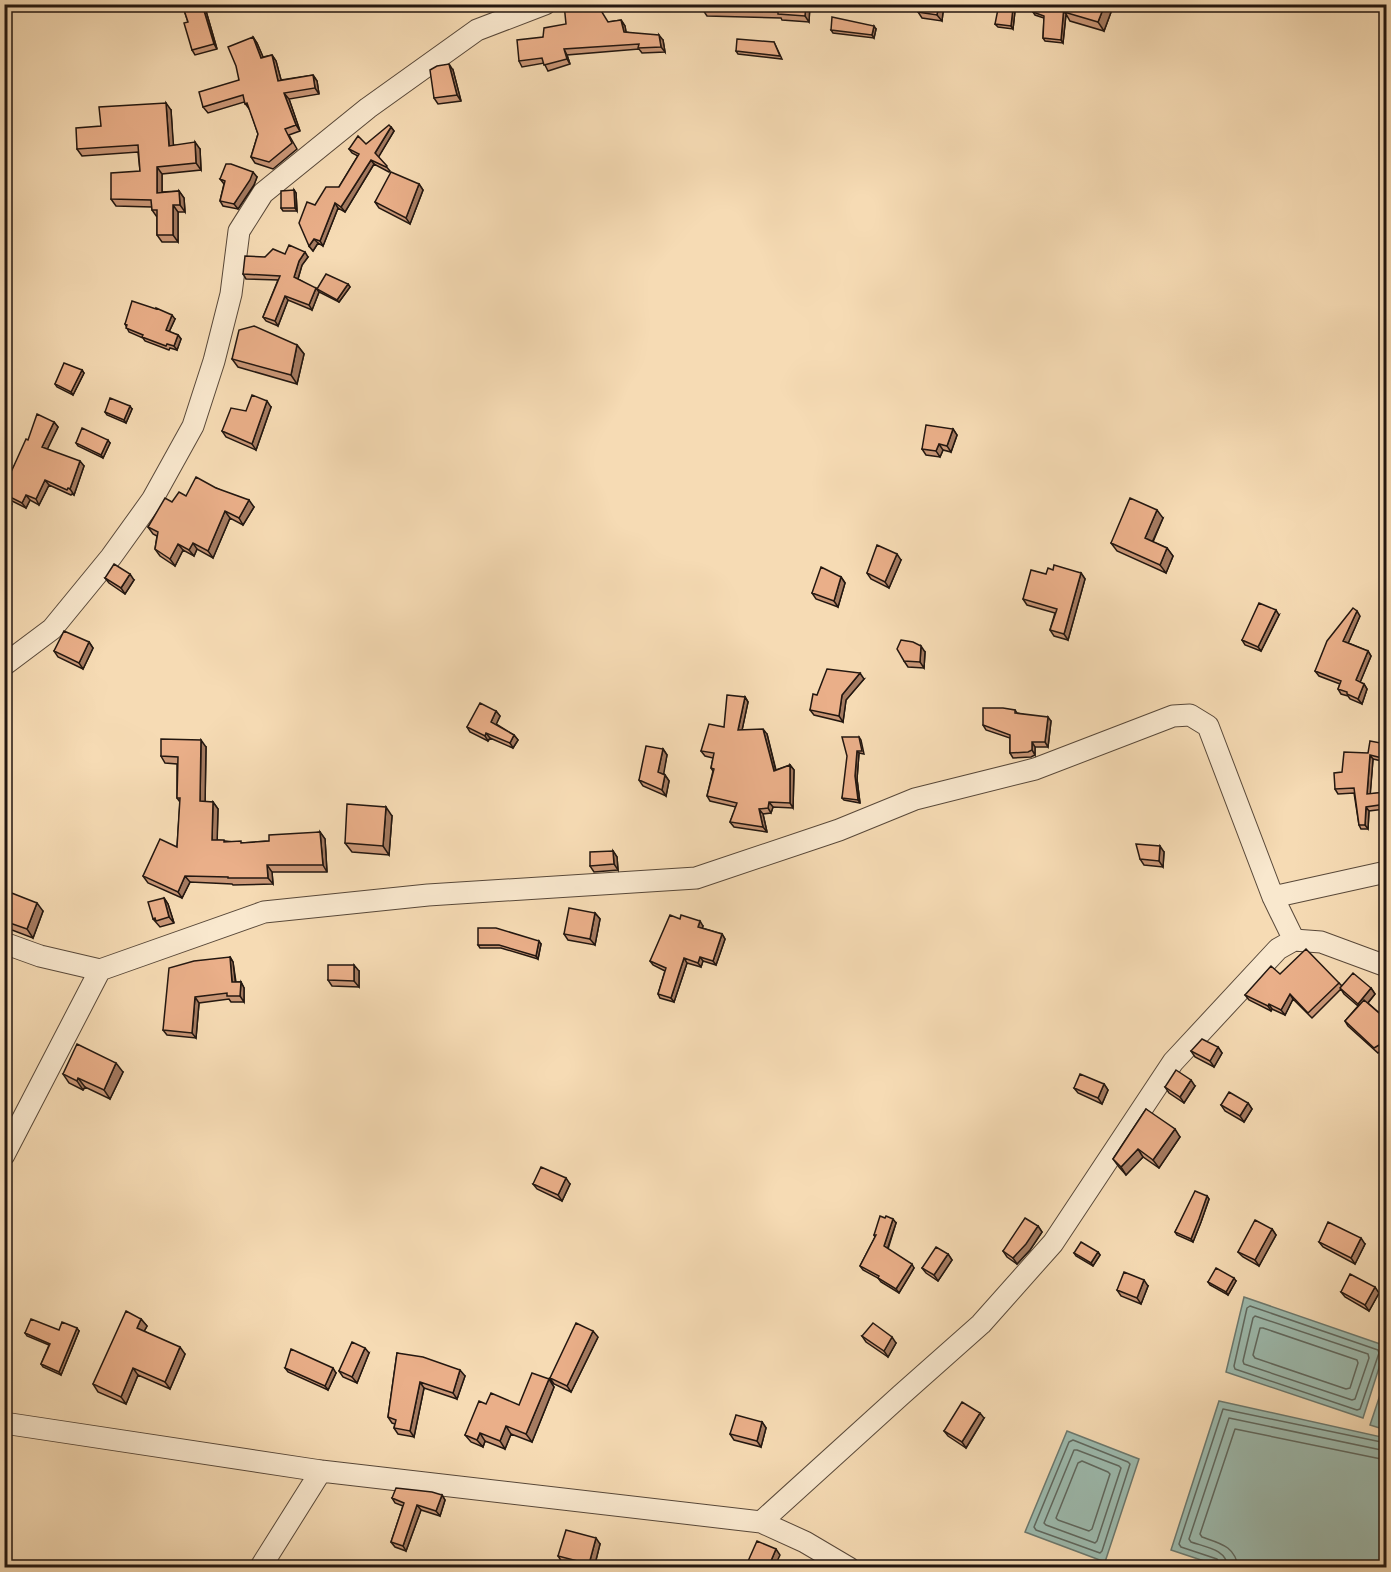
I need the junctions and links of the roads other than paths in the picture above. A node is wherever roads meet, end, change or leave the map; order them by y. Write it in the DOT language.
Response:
graph roads {
  1 [pos="545,4"];
  2 [pos="4,665"];
  3 [pos="1386,872"];
  4 [pos="1273,897"];
  5 [pos="1294,940"];
  6 [pos="4,943"];
  7 [pos="1386,966"];
  8 [pos="100,970"];
  9 [pos="4,1155"];
  10 [pos="4,1423"];
  11 [pos="321,1470"];
  12 [pos="761,1522"];
  13 [pos="260,1568"];
  14 [pos="849,1568"];
  1 -- 2 [label="street"];
  3 -- 4 [label="street"];
  4 -- 5 [label="street"];
  4 -- 8 [label="street"];
  5 -- 7 [label="street"];
  5 -- 12 [label="street"];
  6 -- 8 [label="street"];
  8 -- 9 [label="street"];
  10 -- 11 [label="street"];
  11 -- 12 [label="street"];
  11 -- 13 [label="street"];
  12 -- 14 [label="street"];
}
